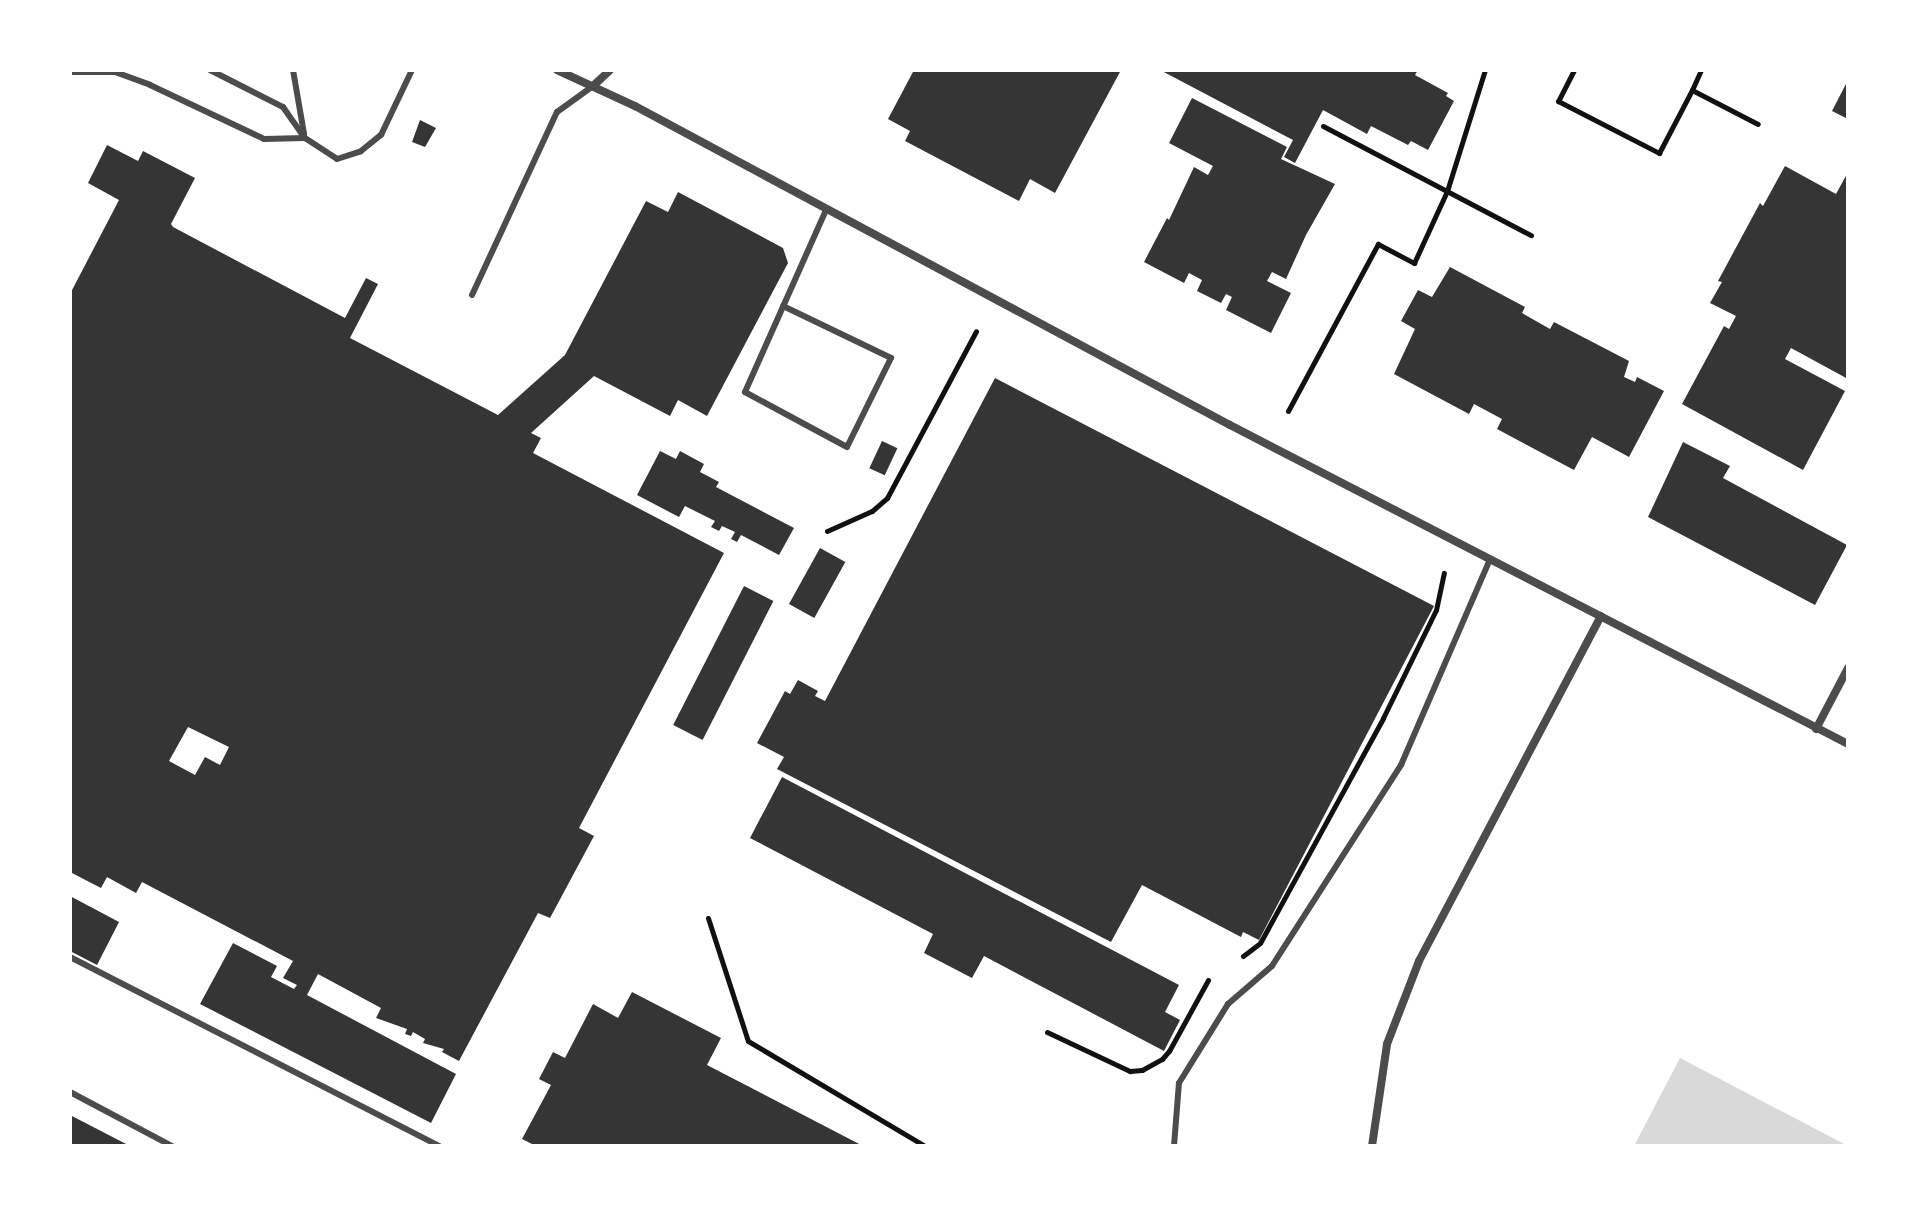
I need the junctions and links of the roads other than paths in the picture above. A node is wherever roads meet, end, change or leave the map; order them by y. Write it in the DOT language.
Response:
graph roads {
  1 [pos="210,70"];
  2 [pos="293,70"];
  3 [pos="412,70"];
  4 [pos="557,70"];
  5 [pos="610,70"];
  6 [pos="70,72"];
  7 [pos="593,86"];
  8 [pos="305,138"];
  9 [pos="827,208"];
  10 [pos="472,295"];
  11 [pos="783,306"];
  12 [pos="1490,559"];
  13 [pos="1601,616"];
  14 [pos="1848,668"];
  15 [pos="1816,729"];
  16 [pos="1848,744"];
  17 [pos="70,957"];
  18 [pos="70,1092"];
  19 [pos="172,1146"];
  20 [pos="439,1146"];
  21 [pos="1174,1146"];
  22 [pos="1372,1146"];
  1 -- 8 [label="lane"];
  2 -- 8 [label="lane"];
  3 -- 8 [label="lane"];
  4 -- 7 [label="street"];
  5 -- 7 [label="street"];
  6 -- 8 [label="lane"];
  7 -- 9 [label="street"];
  7 -- 10 [label="lane"];
  9 -- 11 [label="lane"];
  9 -- 12 [label="street"];
  11 -- 11 [label="lane"];
  12 -- 13 [label="street"];
  12 -- 21 [label="lane"];
  13 -- 15 [label="street"];
  13 -- 22 [label="street"];
  14 -- 15 [label="street"];
  15 -- 16 [label="street"];
  17 -- 20 [label="lane"];
  18 -- 19 [label="lane"];
}
